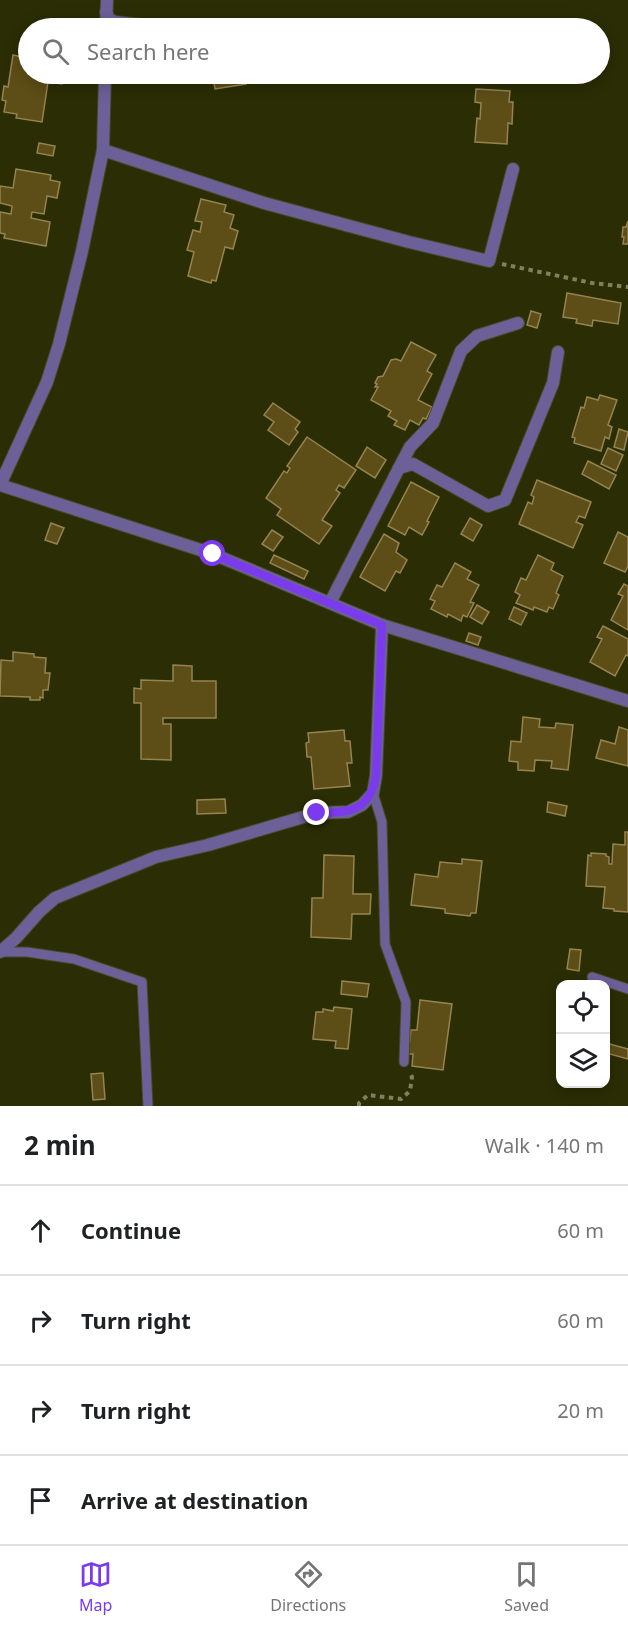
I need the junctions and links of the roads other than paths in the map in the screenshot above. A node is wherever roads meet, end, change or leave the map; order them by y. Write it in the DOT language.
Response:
graph roads {
  1 [pos="105,84"];
  2 [pos="103,150"];
  3 [pos="513,168"];
  4 [pos="518,323"];
  5 [pos="558,352"];
  6 [pos="399,468"];
  7 [pos="0,485"];
  8 [pos="330,603"];
  9 [pos="382,625"];
  10 [pos="628,701"];
  11 [pos="373,793"];
  12 [pos="0,952"];
  13 [pos="592,977"];
  14 [pos="628,989"];
  15 [pos="404,1062"];
  16 [pos="148,1106"];
  1 -- 2 [label="street"];
  2 -- 3 [label="street"];
  2 -- 7 [label="street"];
  4 -- 6 [label="street"];
  5 -- 6 [label="street"];
  6 -- 8 [label="street"];
  7 -- 8 [label="street"];
  8 -- 9 [label="street"];
  9 -- 10 [label="street"];
  9 -- 11 [label="street"];
  11 -- 12 [label="street"];
  11 -- 15 [label="lane"];
  12 -- 16 [label="lane"];
  13 -- 14 [label="lane"];
}
